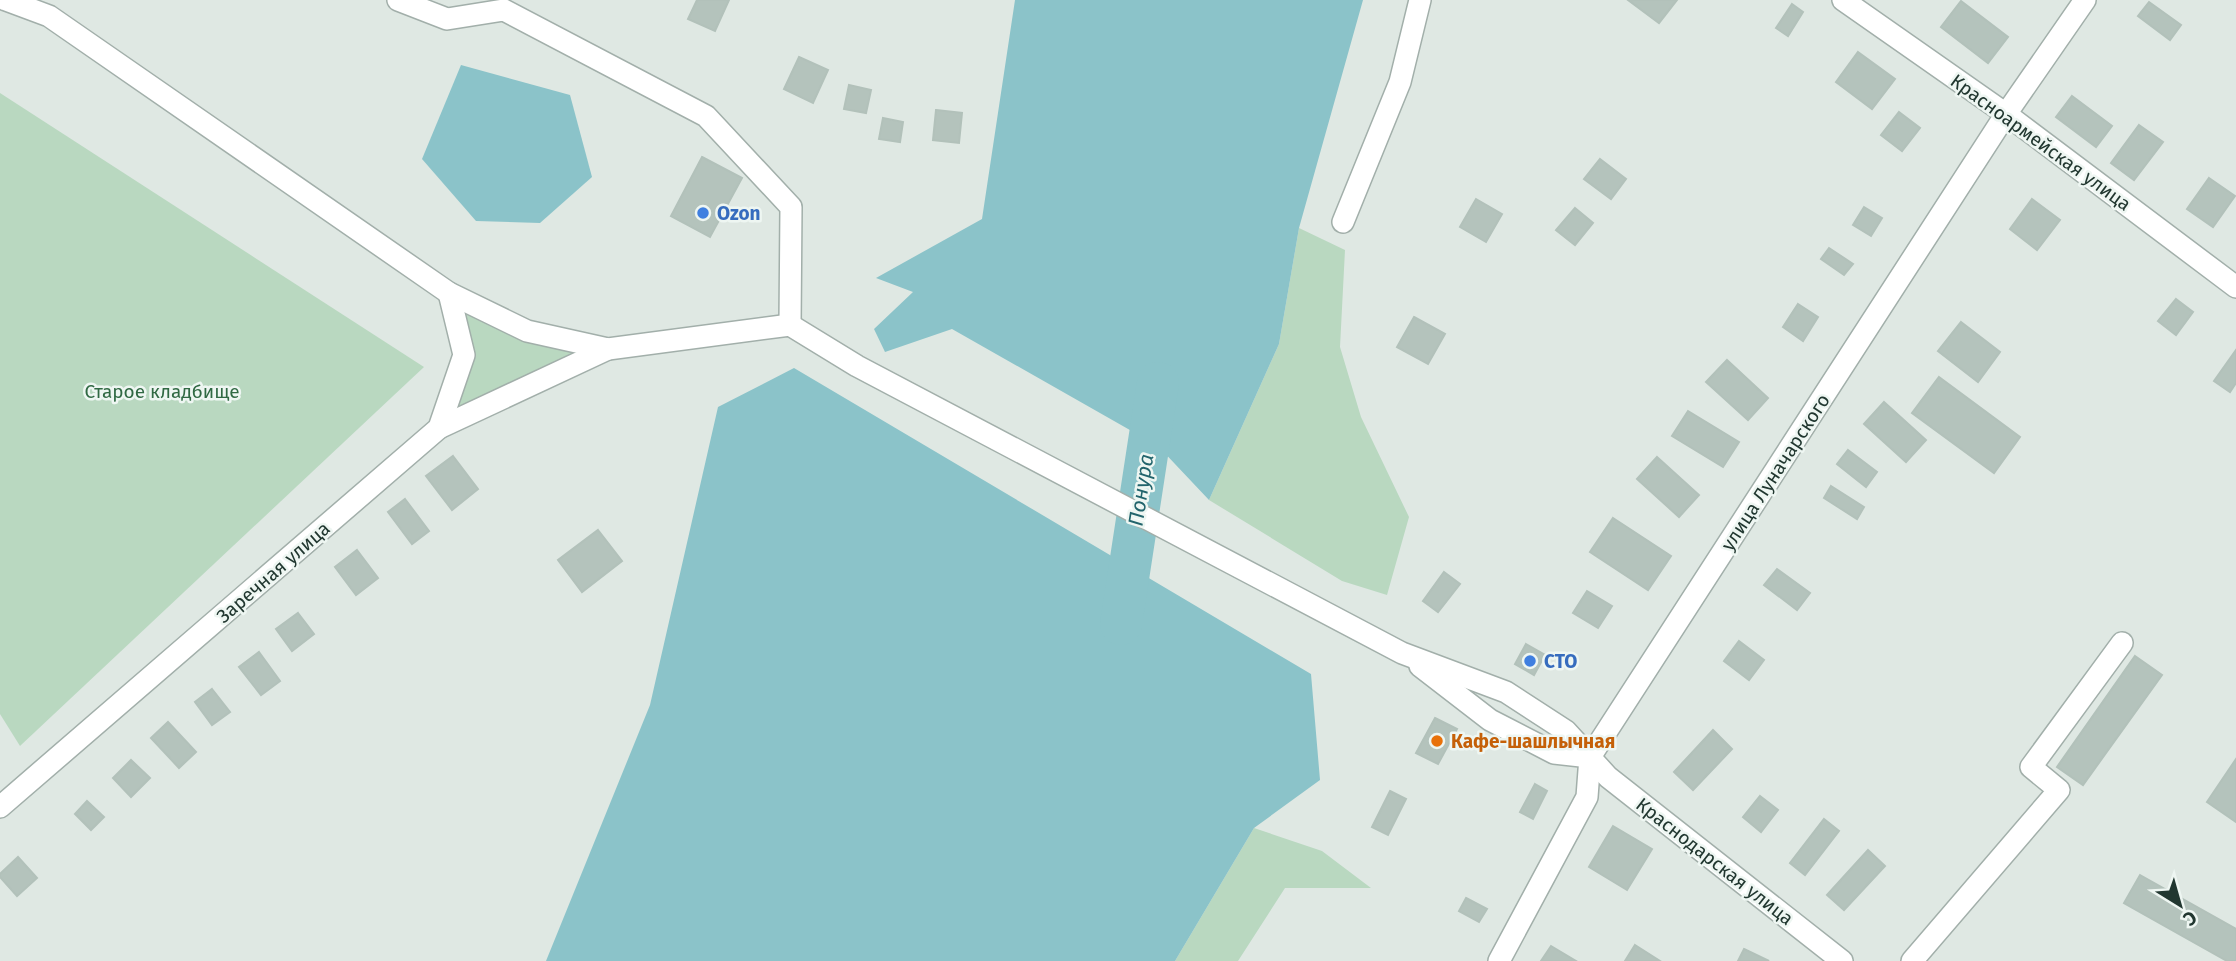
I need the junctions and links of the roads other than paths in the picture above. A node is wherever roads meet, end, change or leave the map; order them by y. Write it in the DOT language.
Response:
graph roads {
  1 [pos="6,0"];
  2 [pos="398,0"];
  3 [pos="1420,0"];
  4 [pos="1843,0"];
  5 [pos="2085,0"];
  6 [pos="501,5"];
  7 [pos="2006,114"];
  8 [pos="1343,222"];
  9 [pos="2236,288"];
  10 [pos="449,293"];
  11 [pos="790,326"];
  12 [pos="608,349"];
  13 [pos="439,428"];
  14 [pos="2122,643"];
  15 [pos="1402,653"];
  16 [pos="1590,757"];
  17 [pos="3,797"];
  18 [pos="1499,961"];
  19 [pos="1842,961"];
  20 [pos="1912,961"];
  1 -- 10 [label="street"];
  2 -- 6 [label="street"];
  3 -- 8 [label="street"];
  4 -- 7 [label="street, Красноармейская улица"];
  5 -- 7 [label="street, улица Луначарского"];
  6 -- 11 [label="street"];
  7 -- 9 [label="street, Красноармейская улица"];
  7 -- 16 [label="street, улица Луначарского"];
  10 -- 12 [label="street"];
  10 -- 13 [label="street"];
  11 -- 12 [label="street"];
  11 -- 15 [label="street"];
  12 -- 13 [label="street"];
  13 -- 17 [label="street, Заречная улица"];
  14 -- 20 [label="street"];
  15 -- 16 [label="street, Краснодарская улица"];
  15 -- 16 [label="street"];
  16 -- 18 [label="street, улица Луначарского"];
  16 -- 19 [label="street, Краснодарская улица"];
}
